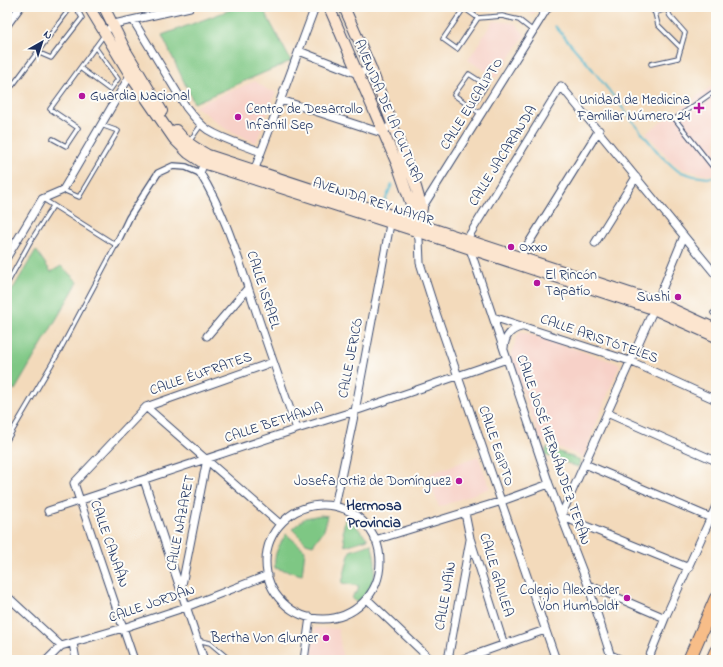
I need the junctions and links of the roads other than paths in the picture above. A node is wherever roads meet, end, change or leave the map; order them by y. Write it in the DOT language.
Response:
graph roads {
  1 [pos="20,7"];
  2 [pos="71,7"];
  3 [pos="76,7"];
  4 [pos="89,7"];
  5 [pos="104,7"];
  6 [pos="190,7"];
  7 [pos="316,7"];
  8 [pos="329,7"];
  9 [pos="344,7"];
  10 [pos="550,7"];
  11 [pos="650,7"];
  12 [pos="668,7"];
  13 [pos="655,13"];
  14 [pos="478,18"];
  15 [pos="134,20"];
  16 [pos="114,24"];
  17 [pos="7,25"];
  18 [pos="533,31"];
  19 [pos="105,34"];
  20 [pos="95,47"];
  21 [pos="681,48"];
  22 [pos="299,51"];
  23 [pos="37,52"];
  24 [pos="651,64"];
  25 [pos="80,68"];
  26 [pos="371,68"];
  27 [pos="133,71"];
  28 [pos="358,74"];
  29 [pos="13,85"];
  30 [pos="716,90"];
  31 [pos="281,100"];
  32 [pos="472,107"];
  33 [pos="482,114"];
  34 [pos="101,124"];
  35 [pos="392,124"];
  36 [pos="201,125"];
  37 [pos="599,130"];
  38 [pos="382,133"];
  39 [pos="53,139"];
  40 [pos="189,143"];
  41 [pos="262,152"];
  42 [pos="204,164"];
  43 [pos="716,165"];
  44 [pos="253,174"];
  45 [pos="636,177"];
  46 [pos="411,188"];
  47 [pos="63,190"];
  48 [pos="42,199"];
  49 [pos="53,206"];
  50 [pos="418,209"];
  51 [pos="391,218"];
  52 [pos="418,229"];
  53 [pos="684,236"];
  54 [pos="595,243"];
  55 [pos="468,244"];
  56 [pos="116,245"];
  57 [pos="520,257"];
  58 [pos="7,258"];
  59 [pos="716,275"];
  60 [pos="7,284"];
  61 [pos="248,288"];
  62 [pos="655,306"];
  63 [pos="493,317"];
  64 [pos="521,326"];
  65 [pos="716,329"];
  66 [pos="207,336"];
  67 [pos="716,337"];
  68 [pos="504,349"];
  69 [pos="507,359"];
  70 [pos="630,361"];
  71 [pos="273,362"];
  72 [pos="458,377"];
  73 [pos="716,400"];
  74 [pos="146,407"];
  75 [pos="355,411"];
  76 [pos="607,413"];
  77 [pos="297,429"];
  78 [pos="7,440"];
  79 [pos="207,459"];
  80 [pos="716,461"];
  81 [pos="585,464"];
  82 [pos="144,480"];
  83 [pos="74,483"];
  84 [pos="549,484"];
  85 [pos="80,501"];
  86 [pos="502,501"];
  87 [pos="335,506"];
  88 [pos="716,506"];
  89 [pos="48,512"];
  90 [pos="465,513"];
  91 [pos="561,516"];
  92 [pos="711,518"];
  93 [pos="280,524"];
  94 [pos="470,538"];
  95 [pos="375,540"];
  96 [pos="689,568"];
  97 [pos="268,575"];
  98 [pos="588,585"];
  99 [pos="181,591"];
  100 [pos="7,596"];
  101 [pos="716,598"];
  102 [pos="367,599"];
  103 [pos="186,607"];
  104 [pos="310,616"];
  105 [pos="665,618"];
  106 [pos="123,628"];
  107 [pos="545,630"];
  108 [pos="197,640"];
  109 [pos="73,643"];
  110 [pos="504,645"];
  111 [pos="61,646"];
  112 [pos="716,651"];
  113 [pos="611,658"];
  114 [pos="47,660"];
  115 [pos="76,660"];
  116 [pos="134,660"];
  117 [pos="204,660"];
  118 [pos="230,660"];
  119 [pos="304,660"];
  120 [pos="431,660"];
  121 [pos="448,660"];
  122 [pos="460,660"];
  123 [pos="556,660"];
  124 [pos="622,660"];
  125 [pos="648,660"];
  126 [pos="690,660"];
  127 [pos="712,660"];
  1 -- 17 [label="street"];
  2 -- 23 [label="lane"];
  3 -- 23 [label="lane"];
  4 -- 19 [label="main road, AVENIDA REY NAYAR"];
  5 -- 16 [label="main road, AVENIDA REY NAYAR"];
  6 -- 15 [label="street"];
  7 -- 22 [label="street"];
  8 -- 28 [label="main road, AVENIDA DE LA CULTURA"];
  9 -- 26 [label="main road, AVENIDA DE LA CULTURA"];
  10 -- 18 [label="street, CALLE EUCALIPTO"];
  11 -- 13 [label="lane"];
  12 -- 13 [label="lane"];
  12 -- 21 [label="lane"];
  13 -- 21 [label="lane"];
  14 -- 14 [label="lane"];
  14 -- 18 [label="lane"];
  15 -- 16 [label="street"];
  15 -- 36 [label="street"];
  16 -- 19 [label="street"];
  16 -- 27 [label="main road, AVENIDA REY NAYAR"];
  18 -- 33 [label="street, CALLE EUCALIPTO"];
  19 -- 20 [label="lane"];
  19 -- 27 [label="main road, AVENIDA REY NAYAR"];
  20 -- 25 [label="lane"];
  20 -- 25 [label="lane"];
  21 -- 24 [label="lane"];
  22 -- 28 [label="street"];
  22 -- 31 [label="street"];
  23 -- 29 [label="lane"];
  25 -- 39 [label="lane"];
  26 -- 28 [label="street"];
  26 -- 35 [label="main road, AVENIDA DE LA CULTURA"];
  27 -- 34 [label="street"];
  27 -- 40 [label="main road, AVENIDA REY NAYAR"];
  27 -- 42 [label="main road, AVENIDA REY NAYAR"];
  28 -- 38 [label="main road, AVENIDA DE LA CULTURA"];
  30 -- 43 [label="lane"];
  31 -- 38 [label="street"];
  31 -- 41 [label="street"];
  32 -- 32 [label="lane"];
  32 -- 33 [label="lane"];
  33 -- 50 [label="street, CALLE EUCALIPTO"];
  34 -- 47 [label="street"];
  34 -- 47 [label="lane"];
  35 -- 38 [label="street"];
  35 -- 46 [label="main road, AVENIDA DE LA CULTURA"];
  36 -- 40 [label="lane"];
  36 -- 41 [label="street"];
  37 -- 45 [label="street"];
  37 -- 55 [label="street, CALLE JACARANDA"];
  37 -- 57 [label="street"];
  38 -- 46 [label="main road, AVENIDA DE LA CULTURA"];
  40 -- 42 [label="main road, AVENIDA REY NAYAR"];
  41 -- 44 [label="street"];
  42 -- 44 [label="main road, AVENIDA REY NAYAR"];
  42 -- 56 [label="street"];
  42 -- 61 [label="street, CALLE ISRAEL"];
  44 -- 51 [label="main road, AVENIDA REY NAYAR"];
  45 -- 53 [label="street"];
  45 -- 54 [label="street"];
  46 -- 50 [label="main road, AVENIDA DE LA CULTURA"];
  47 -- 48 [label="street"];
  48 -- 49 [label="lane"];
  48 -- 58 [label="street"];
  49 -- 56 [label="lane"];
  49 -- 60 [label="lane"];
  50 -- 52 [label="main road, AVENIDA DE LA CULTURA"];
  51 -- 52 [label="main road, AVENIDA REY NAYAR"];
  51 -- 75 [label="street, CALLE JERICÓ"];
  52 -- 55 [label="main road, AVENIDA REY NAYAR"];
  52 -- 72 [label="street, CALLE EGIPTO"];
  53 -- 59 [label="street"];
  53 -- 62 [label="street"];
  55 -- 57 [label="main road, AVENIDA REY NAYAR"];
  55 -- 62 [label="main road, AVENIDA REY NAYAR"];
  55 -- 63 [label="street, CALLE JOSÉ HERNÁNDEZ TERÁN"];
  56 -- 78 [label="lane"];
  57 -- 62 [label="main road, AVENIDA REY NAYAR"];
  61 -- 66 [label="street"];
  61 -- 71 [label="street, CALLE ISRAEL"];
  62 -- 65 [label="main road, AVENIDA REY NAYAR"];
  62 -- 67 [label="main road, AVENIDA REY NAYAR"];
  62 -- 70 [label="street"];
  63 -- 64 [label="street, CALLE ARISTÓTELES"];
  63 -- 68 [label="street, CALLE JOSÉ HERNÁNDEZ TERÁN"];
  64 -- 68 [label="street"];
  64 -- 70 [label="street, CALLE ARISTÓTELES"];
  68 -- 69 [label="street, CALLE JOSÉ HERNÁNDEZ TERÁN"];
  69 -- 72 [label="street, CALLE BETHANIA"];
  69 -- 84 [label="street, CALLE JOSÉ HERNÁNDEZ TERÁN"];
  70 -- 73 [label="street, CALLE ARISTÓTELES"];
  70 -- 76 [label="street"];
  71 -- 74 [label="street, CALLE ÉUFRATES"];
  71 -- 77 [label="street, CALLE ISRAEL"];
  72 -- 75 [label="street, CALLE BETHANIA"];
  72 -- 86 [label="street, CALLE EGIPTO"];
  74 -- 79 [label="street"];
  74 -- 83 [label="street, CALLE ÉUFRATES"];
  75 -- 77 [label="street, CALLE BETHANIA"];
  75 -- 87 [label="street, CALLE JERICÓ"];
  76 -- 80 [label="street"];
  76 -- 81 [label="street"];
  77 -- 79 [label="street, CALLE BETHANIA"];
  79 -- 82 [label="street, CALLE BETHANIA"];
  79 -- 93 [label="street"];
  79 -- 99 [label="street, CALLE NAZARET"];
  81 -- 91 [label="street"];
  81 -- 92 [label="street"];
  82 -- 85 [label="street, CALLE BETHANIA"];
  82 -- 99 [label="street"];
  83 -- 85 [label="street, CALLE CANAÁN"];
  84 -- 86 [label="street"];
  84 -- 91 [label="street, CALLE JOSÉ HERNÁNDEZ TERÁN"];
  85 -- 89 [label="street, CALLE BETHANIA"];
  85 -- 106 [label="street, CALLE CANAÁN"];
  86 -- 90 [label="street"];
  86 -- 107 [label="street, CALLE EGIPTO"];
  87 -- 93 [label="street"];
  87 -- 95 [label="street"];
  88 -- 92 [label="street"];
  90 -- 94 [label="street, CALLE GALILEA"];
  90 -- 95 [label="street"];
  91 -- 96 [label="street"];
  91 -- 98 [label="street, CALLE JOSÉ HERNÁNDEZ TERÁN"];
  92 -- 96 [label="street"];
  93 -- 97 [label="street"];
  94 -- 110 [label="street, CALLE GALILEA"];
  94 -- 121 [label="street, CALLE NAÍN"];
  95 -- 102 [label="street"];
  96 -- 105 [label="street"];
  97 -- 103 [label="street, CALLE JORDÁN"];
  97 -- 104 [label="street"];
  98 -- 105 [label="street"];
  98 -- 113 [label="street, CALLE JOSÉ HERNÁNDEZ TERÁN"];
  99 -- 103 [label="street"];
  100 -- 111 [label="street"];
  101 -- 126 [label="highway"];
  102 -- 104 [label="street"];
  102 -- 120 [label="street"];
  103 -- 106 [label="street, CALLE JORDÁN"];
  103 -- 108 [label="street"];
  104 -- 119 [label="street"];
  105 -- 125 [label="street"];
  106 -- 109 [label="street, CALLE JORDÁN"];
  106 -- 116 [label="street, CALLE CANAÁN"];
  107 -- 110 [label="street"];
  107 -- 123 [label="street, CALLE EGIPTO"];
  108 -- 117 [label="street"];
  108 -- 118 [label="lane"];
  109 -- 111 [label="street, CALLE JORDÁN"];
  109 -- 115 [label="street"];
  110 -- 122 [label="street"];
  111 -- 114 [label="street"];
  112 -- 127 [label="highway"];
  113 -- 124 [label="street"];
}
